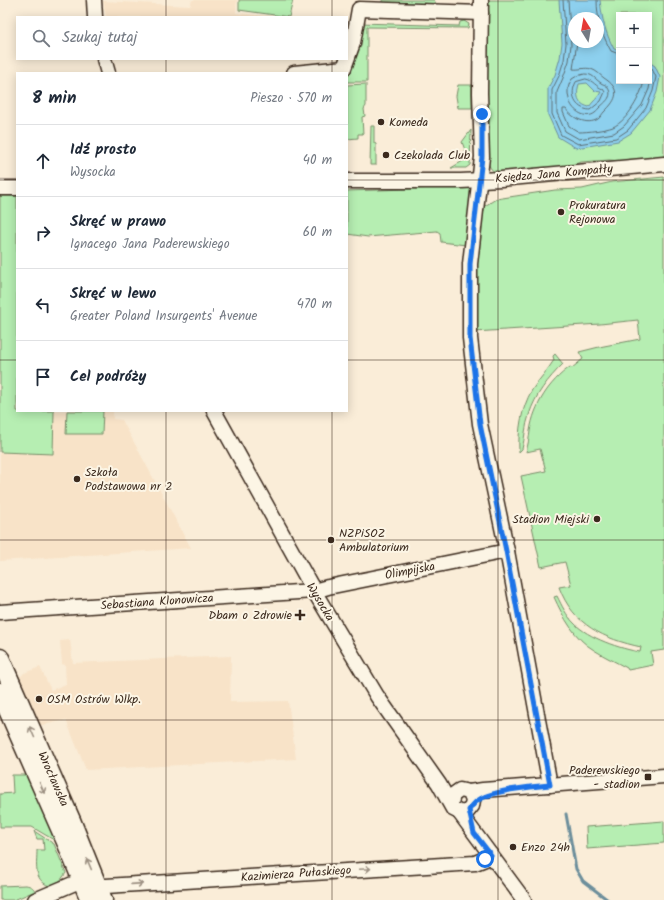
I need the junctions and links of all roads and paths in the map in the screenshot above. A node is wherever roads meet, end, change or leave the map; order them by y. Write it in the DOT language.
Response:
graph roads {
  1 [pos="94,0"];
  2 [pos="481,7"];
  3 [pos="95,16"];
  4 [pos="348,56"];
  5 [pos="104,60"];
  6 [pos="347,60"];
  7 [pos="108,72"];
  8 [pos="304,72"];
  9 [pos="664,164"];
  10 [pos="479,180"];
  11 [pos="348,181"];
  12 [pos="0,188"];
  13 [pos="16,188"];
  14 [pos="215,412"];
  15 [pos="506,551"];
  16 [pos="314,592"];
  17 [pos="0,612"];
  18 [pos="0,658"];
  19 [pos="0,692"];
  20 [pos="664,776"];
  21 [pos="550,785"];
  22 [pos="463,802"];
  23 [pos="491,855"];
  24 [pos="82,880"];
  25 [pos="97,896"];
  26 [pos="35,900"];
  27 [pos="524,900"];
  1 -- 3 [label="street"];
  2 -- 4 [label="street"];
  2 -- 10 [label="street"];
  5 -- 7 [label="street"];
  6 -- 8 [label="street"];
  9 -- 10 [label="street, Księdza Jana Kompałły"];
  10 -- 11 [label="street, Księdza Jana Kompałły"];
  10 -- 15 [label="street"];
  12 -- 13 [label="street"];
  14 -- 16 [label="street, Wysocka"];
  15 -- 16 [label="street, Olimpijska"];
  15 -- 21 [label="street"];
  16 -- 17 [label="street, Sebastiana Klonowicza"];
  16 -- 22 [label="street, Wysocka"];
  25 -- 18 [label="main road, Wrocławska, one-way"];
  19 -- 24 [label="main road, Wrocławska, one-way"];
  20 -- 21 [label="street"];
  21 -- 22 [label="street"];
  22 -- 23 [label="street, Wysocka"];
  25 -- 23 [label="street, Kazimierza Pułaskiego, one-way"];
  23 -- 27 [label="street, Wysocka"];
  24 -- 25 [label="main road, Wrocławska"];
  24 -- 26 [label="street"];
}
